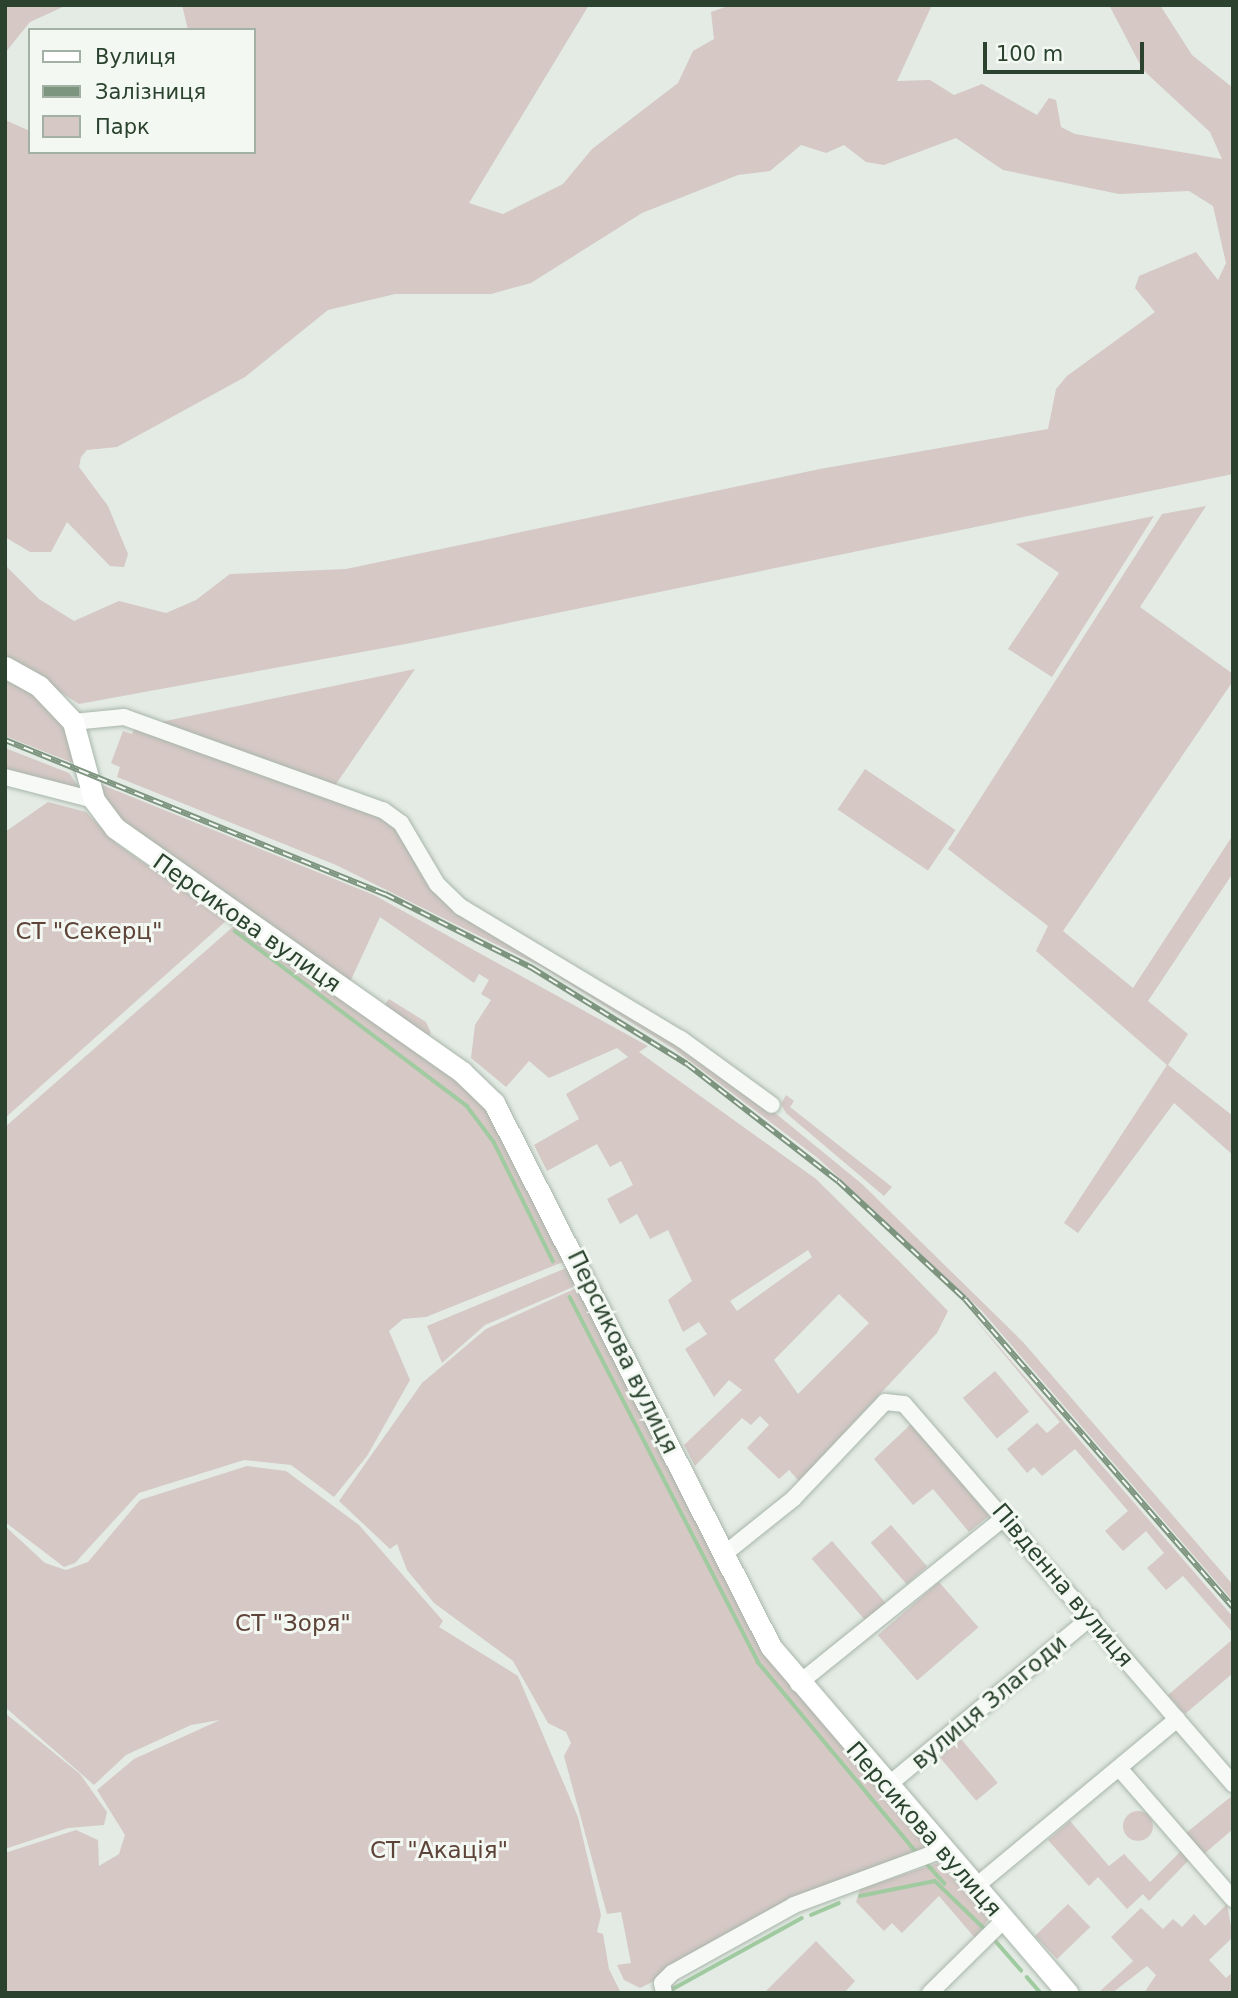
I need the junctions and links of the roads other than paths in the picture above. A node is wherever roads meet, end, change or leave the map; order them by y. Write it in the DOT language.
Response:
graph roads {
  1 [pos="5,667"];
  2 [pos="73,722"];
  3 [pos="5,777"];
  4 [pos="94,800"];
  5 [pos="772,1105"];
  6 [pos="1005,1517"];
  7 [pos="723,1555"];
  8 [pos="1091,1617"];
  9 [pos="798,1684"];
  10 [pos="1177,1718"];
  11 [pos="1119,1768"];
  12 [pos="1233,1784"];
  13 [pos="887,1786"];
  14 [pos="943,1850"];
  15 [pos="975,1887"];
  16 [pos="1233,1899"];
  17 [pos="1004,1920"];
  18 [pos="663,1988"];
  19 [pos="930,1993"];
  20 [pos="1068,1993"];
  1 -- 2 [label="main road, Персикова вулиця"];
  2 -- 4 [label="main road, Персикова вулиця"];
  2 -- 5 [label="street"];
  3 -- 4 [label="street"];
  4 -- 7 [label="main road, Персикова вулиця"];
  6 -- 7 [label="street, Південна вулиця"];
  6 -- 8 [label="street, Південна вулиця"];
  6 -- 9 [label="street"];
  7 -- 9 [label="main road, Персикова вулиця"];
  8 -- 10 [label="street, Південна вулиця"];
  8 -- 13 [label="street, вулиця Злагоди"];
  9 -- 13 [label="main road, Персикова вулиця"];
  10 -- 11 [label="street"];
  10 -- 12 [label="street, Південна вулиця"];
  11 -- 15 [label="street"];
  11 -- 16 [label="street"];
  13 -- 14 [label="main road, Персикова вулиця"];
  14 -- 15 [label="main road, Персикова вулиця"];
  14 -- 18 [label="street"];
  15 -- 17 [label="main road, Персикова вулиця"];
  17 -- 19 [label="street"];
  17 -- 20 [label="main road, Персикова вулиця"];
}
